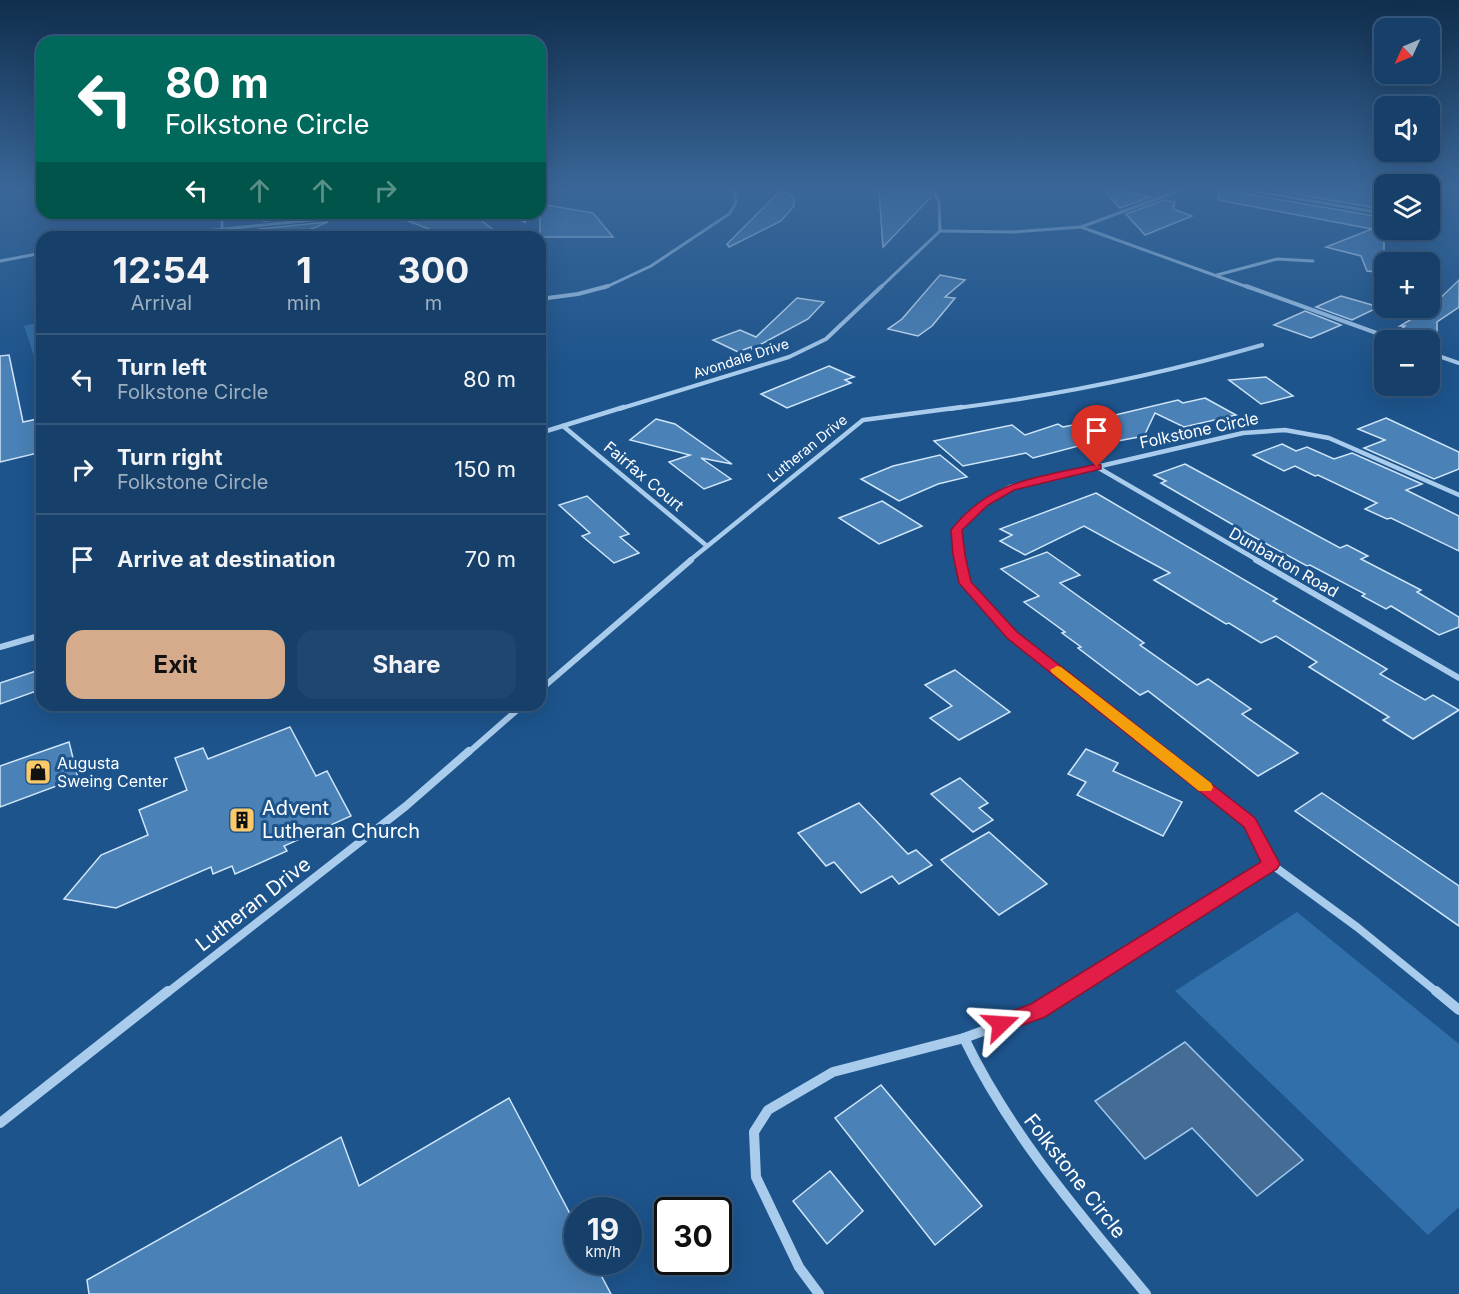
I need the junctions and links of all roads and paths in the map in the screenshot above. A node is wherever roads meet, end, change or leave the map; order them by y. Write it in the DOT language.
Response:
graph roads {
  1 [pos="672,250"];
  2 [pos="920,250"];
  3 [pos="1145,250"];
  4 [pos="36,255"];
  5 [pos="0,261"];
  6 [pos="1313,261"];
  7 [pos="1215,276"];
  8 [pos="546,298"];
  9 [pos="1374,332"];
  10 [pos="1262,345"];
  11 [pos="1440,356"];
  12 [pos="1459,363"];
  13 [pos="563,426"];
  14 [pos="546,431"];
  15 [pos="1097,467"];
  16 [pos="1459,495"];
  17 [pos="707,546"];
  18 [pos="36,637"];
  19 [pos="0,647"];
  20 [pos="1459,678"];
  21 [pos="546,685"];
  22 [pos="516,711"];
  23 [pos="1271,864"];
  24 [pos="1459,1010"];
  25 [pos="964,1038"];
  26 [pos="0,1123"];
  27 [pos="819,1294"];
  28 [pos="1146,1294"];
  1 -- 8 [label="street"];
  2 -- 13 [label="street, Avondale Drive"];
  3 -- 7 [label="street"];
  4 -- 5 [label="street"];
  6 -- 7 [label="street"];
  7 -- 9 [label="street"];
  10 -- 17 [label="street, Lutheran Drive"];
  11 -- 12 [label="street"];
  13 -- 14 [label="street, Avondale Drive"];
  13 -- 17 [label="street, Fairfax Court"];
  15 -- 16 [label="street, Folkstone Circle"];
  15 -- 20 [label="street, Dunbarton Road"];
  15 -- 23 [label="street, Folkstone Circle"];
  17 -- 21 [label="street, Lutheran Drive"];
  18 -- 19 [label="street"];
  22 -- 26 [label="street, Lutheran Drive"];
  23 -- 24 [label="street, Folkstone Circle"];
  23 -- 25 [label="street"];
  25 -- 27 [label="street"];
  25 -- 28 [label="street, Folkstone Circle"];
}
